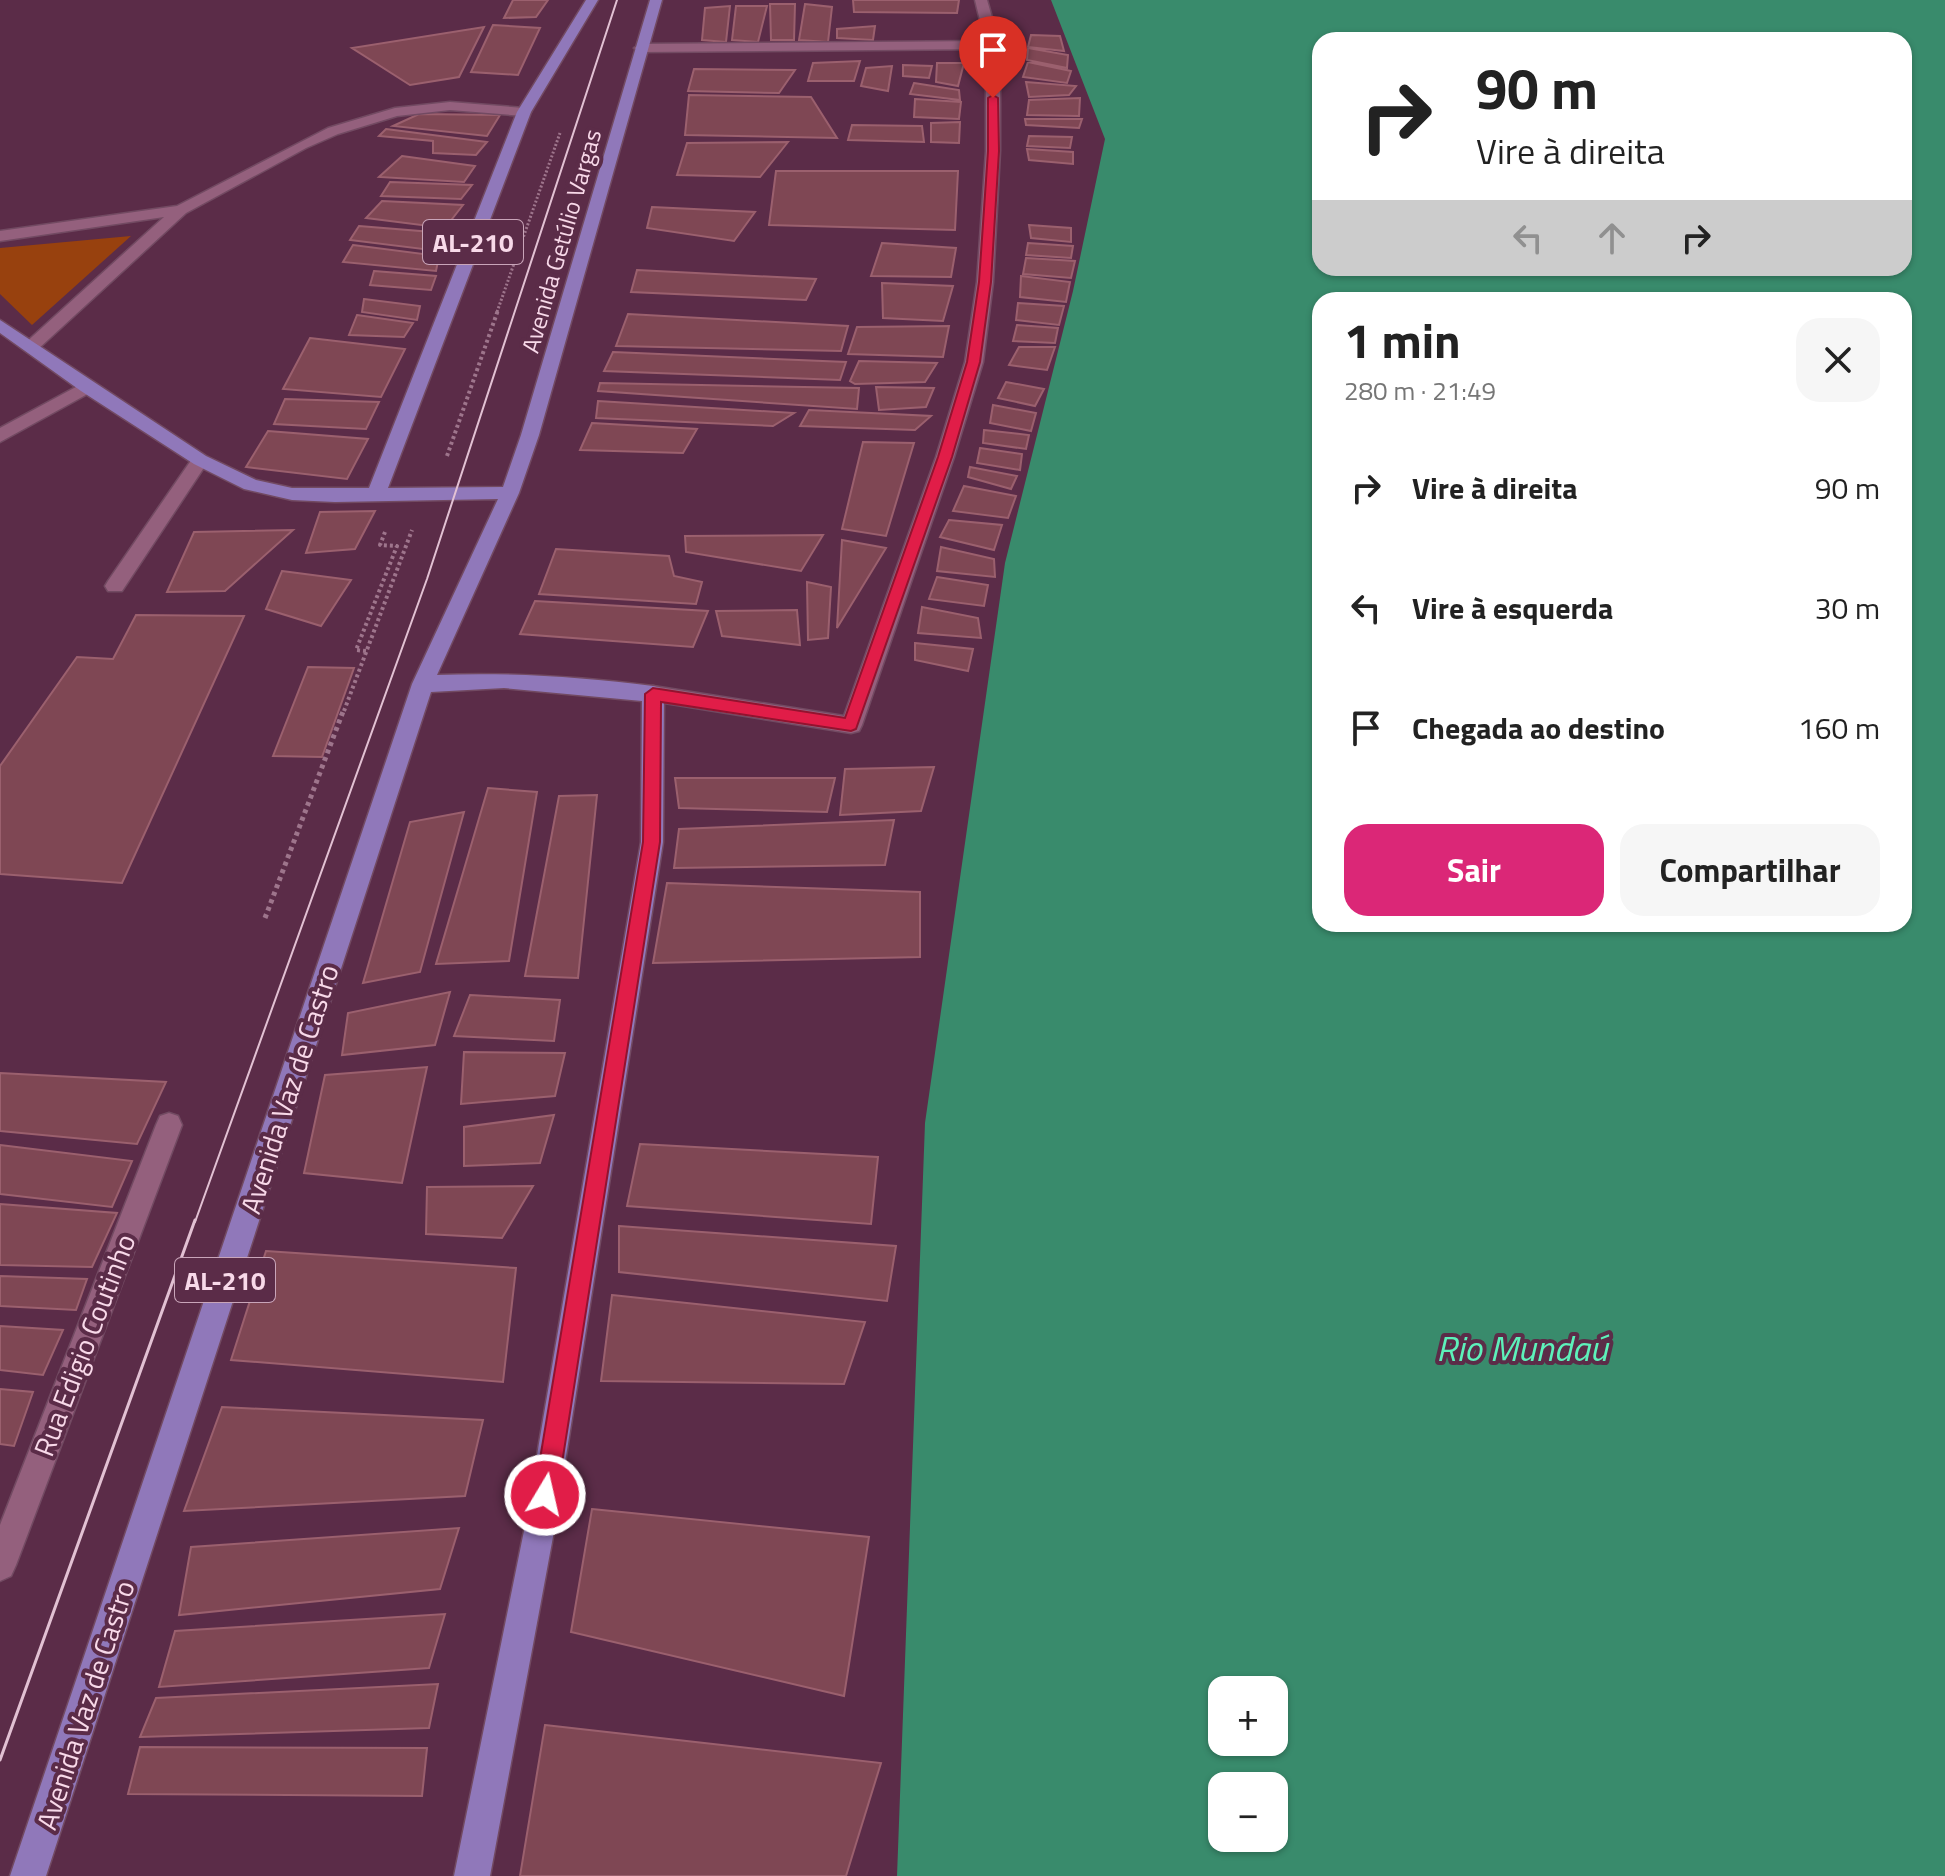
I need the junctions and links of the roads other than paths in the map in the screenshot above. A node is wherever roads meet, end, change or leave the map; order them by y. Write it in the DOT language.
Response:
graph roads {
  1 [pos="592,0"];
  2 [pos="656,0"];
  3 [pos="981,0"];
  4 [pos="993,45"];
  5 [pos="641,48"];
  6 [pos="524,112"];
  7 [pos="181,210"];
  8 [pos="0,236"];
  9 [pos="0,325"];
  10 [pos="31,346"];
  11 [pos="87,387"];
  12 [pos="0,436"];
  13 [pos="200,460"];
  14 [pos="510,493"];
  15 [pos="376,495"];
  16 [pos="115,586"];
  17 [pos="423,684"];
  18 [pos="653,694"];
  19 [pos="169,1125"];
  20 [pos="0,1565"];
  21 [pos="28,1876"];
  22 [pos="472,1876"];
  1 -- 6 [label="main road, AL-210"];
  2 -- 5 [label="main road, Avenida Getúlio Vargas / AL-210"];
  3 -- 4 [label="street"];
  4 -- 5 [label="street"];
  4 -- 18 [label="street"];
  5 -- 14 [label="main road, Avenida Getúlio Vargas / AL-210"];
  6 -- 7 [label="street"];
  6 -- 15 [label="main road, AL-210"];
  7 -- 8 [label="street"];
  7 -- 10 [label="street"];
  9 -- 10 [label="main road"];
  10 -- 11 [label="main road"];
  11 -- 12 [label="street"];
  11 -- 13 [label="main road"];
  13 -- 15 [label="main road"];
  13 -- 16 [label="street"];
  14 -- 15 [label="main road"];
  14 -- 17 [label="main road, Avenida Vaz de Castro / AL-210"];
  17 -- 18 [label="main road"];
  17 -- 21 [label="main road, Avenida Vaz de Castro / AL-210"];
  18 -- 22 [label="main road"];
  19 -- 20 [label="street, Rua Edigio Coutinho"];
}
